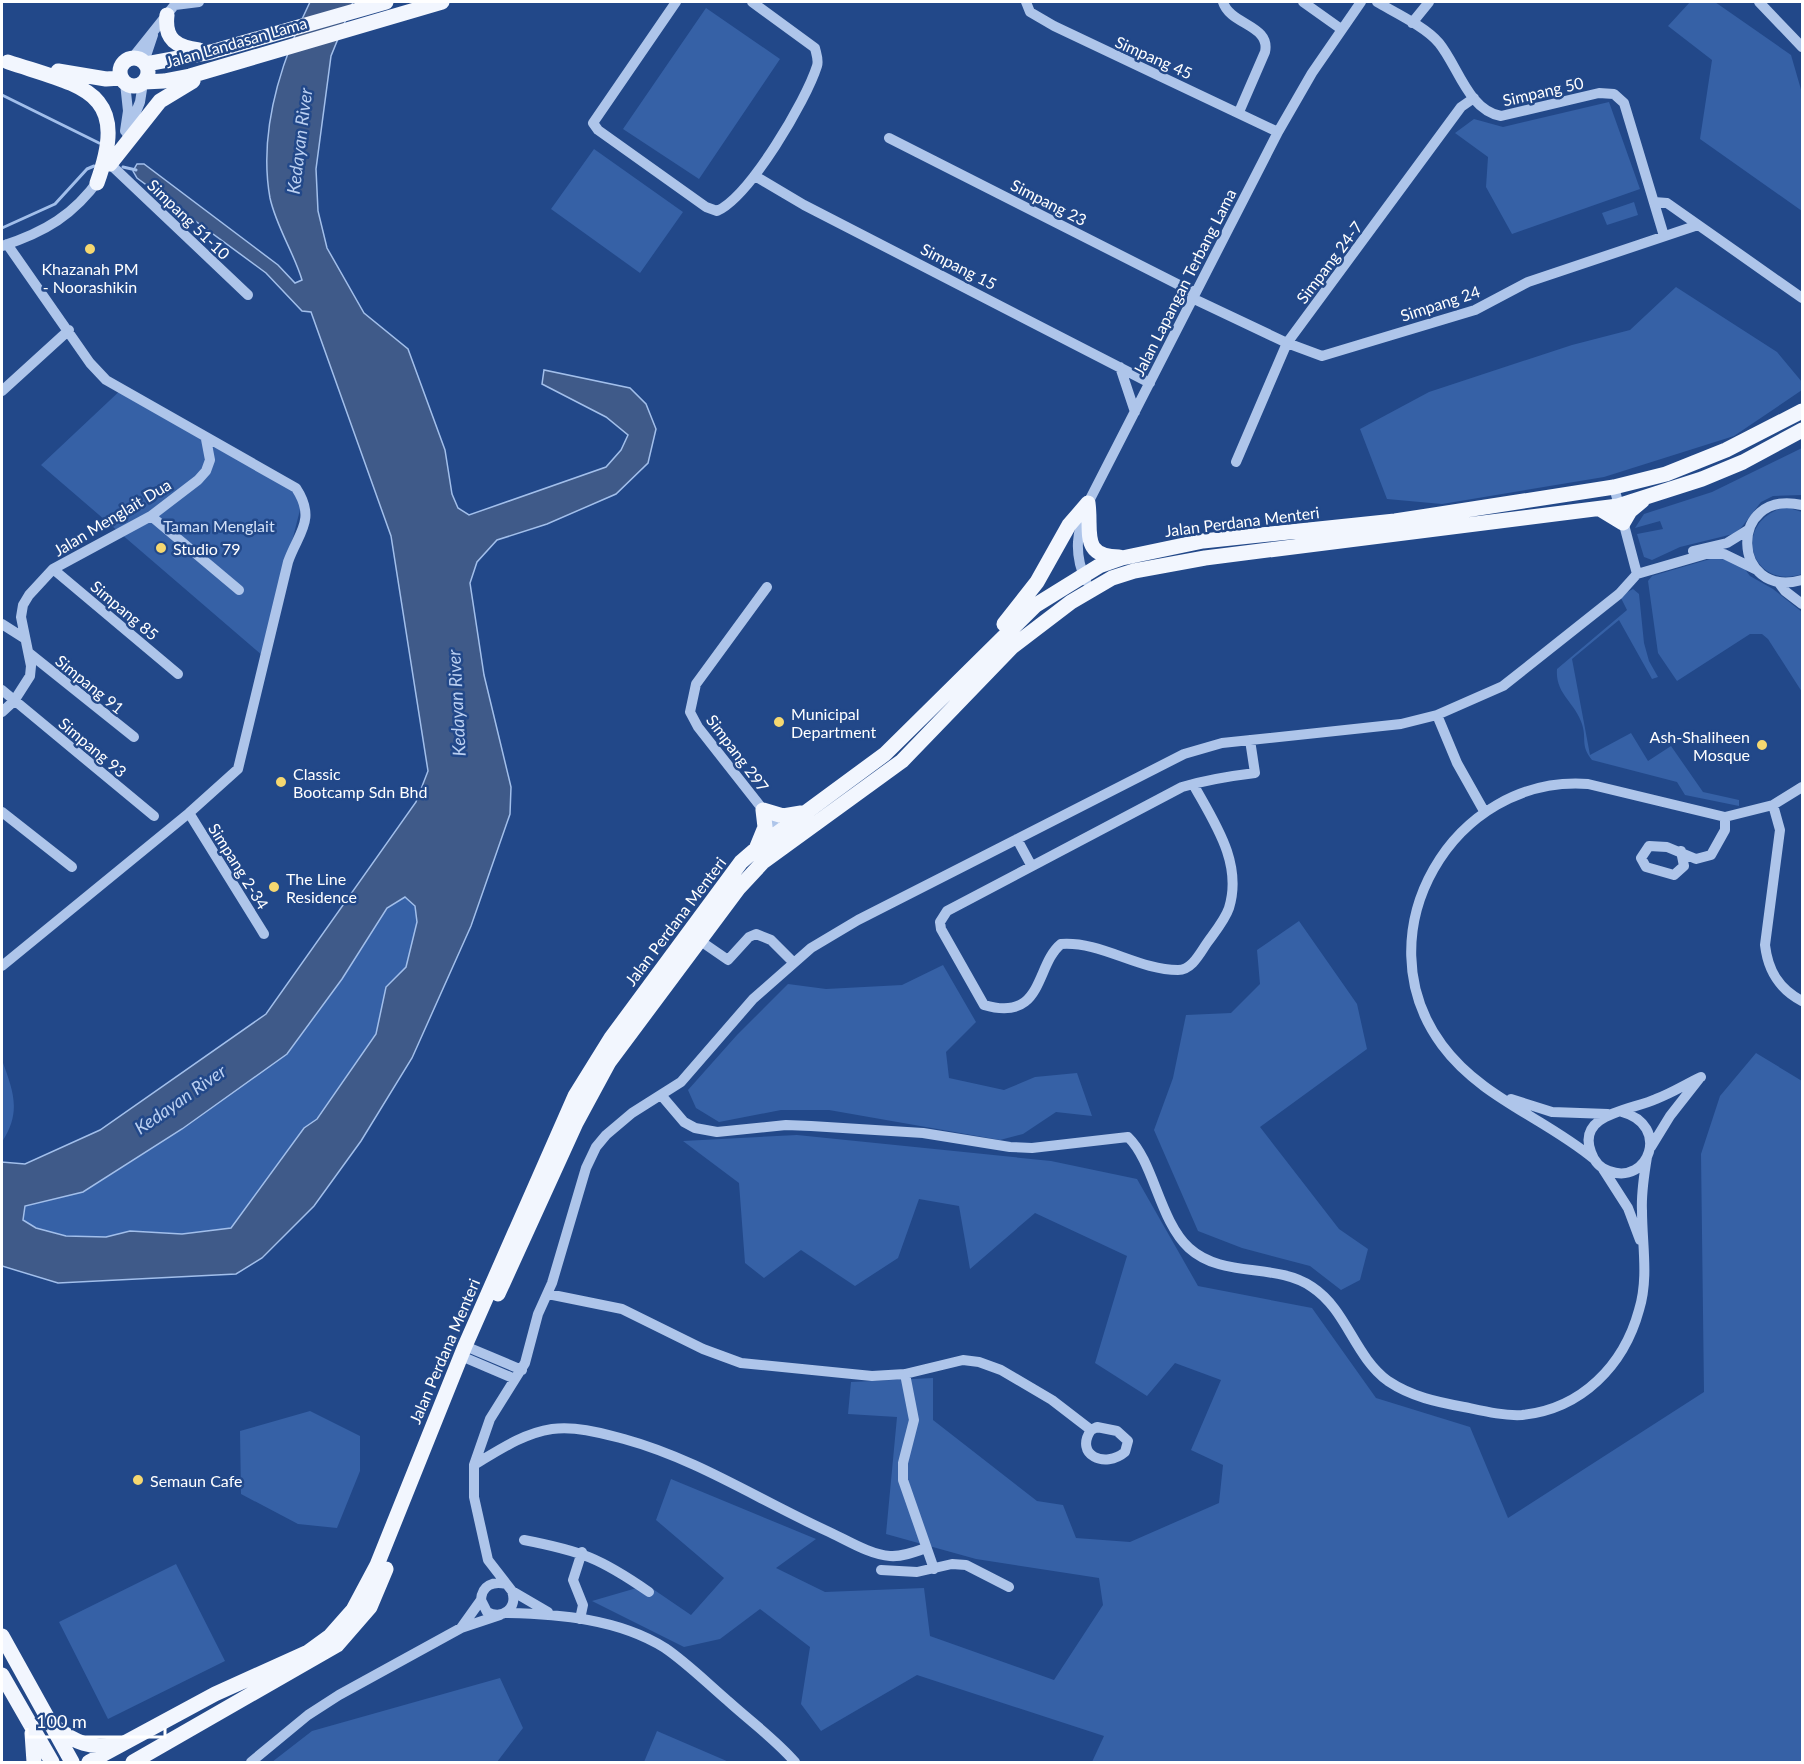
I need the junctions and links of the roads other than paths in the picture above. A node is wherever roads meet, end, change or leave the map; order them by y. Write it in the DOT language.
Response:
graph roads {
  1 [pos="199,2"];
  2 [pos="442,2"];
  3 [pos="676,2"];
  4 [pos="752,2"];
  5 [pos="1026,2"];
  6 [pos="1223,2"];
  7 [pos="1303,2"];
  8 [pos="1361,2"];
  9 [pos="1377,2"];
  10 [pos="1429,2"];
  11 [pos="1759,2"];
  12 [pos="173,7"];
  13 [pos="389,9"];
  14 [pos="1412,23"];
  15 [pos="1341,29"];
  16 [pos="1803,47"];
  17 [pos="211,52"];
  18 [pos="5,61"];
  19 [pos="141,61"];
  20 [pos="220,67"];
  21 [pos="123,81"];
  22 [pos="143,82"];
  23 [pos="1474,98"];
  24 [pos="1239,112"];
  25 [pos="1278,132"];
  26 [pos="889,138"];
  27 [pos="123,140"];
  28 [pos="110,164"];
  29 [pos="755,176"];
  30 [pos="96,183"];
  31 [pos="1653,202"];
  32 [pos="1698,225"];
  33 [pos="1664,236"];
  34 [pos="4,245"];
  35 [pos="248,295"];
  36 [pos="1194,296"];
  37 [pos="1803,298"];
  38 [pos="69,330"];
  39 [pos="1287,343"];
  40 [pos="1120,367"];
  41 [pos="1150,383"];
  42 [pos="2,391"];
  43 [pos="1803,411"];
  44 [pos="1135,412"];
  45 [pos="1803,430"];
  46 [pos="206,439"];
  47 [pos="1236,462"];
  48 [pos="1614,488"];
  49 [pos="1646,497"];
  50 [pos="1088,503"];
  51 [pos="1618,506"];
  52 [pos="1803,506"];
  53 [pos="1600,509"];
  54 [pos="151,516"];
  55 [pos="1623,523"];
  56 [pos="1748,530"];
  57 [pos="1122,558"];
  58 [pos="54,569"];
  59 [pos="1652,569"];
  60 [pos="1757,570"];
  61 [pos="1637,574"];
  62 [pos="1083,575"];
  63 [pos="1803,580"];
  64 [pos="1779,583"];
  65 [pos="767,587"];
  66 [pos="239,590"];
  67 [pos="1090,590"];
  68 [pos="1803,604"];
  69 [pos="2,624"];
  70 [pos="24,638"];
  71 [pos="28,653"];
  72 [pos="976,663"];
  73 [pos="178,674"];
  74 [pos="2,690"];
  75 [pos="14,700"];
  76 [pos="2,712"];
  77 [pos="1437,715"];
  78 [pos="134,737"];
  79 [pos="1250,740"];
  80 [pos="1193,784"];
  81 [pos="1803,787"];
  82 [pos="1773,805"];
  83 [pos="763,810"];
  84 [pos="1484,811"];
  85 [pos="2,813"];
  86 [pos="189,813"];
  87 [pos="804,813"];
  88 [pos="154,816"];
  89 [pos="1725,817"];
  90 [pos="784,837"];
  91 [pos="1017,839"];
  92 [pos="756,849"];
  93 [pos="1681,851"];
  94 [pos="1031,865"];
  95 [pos="72,867"];
  96 [pos="264,934"];
  97 [pos="699,940"];
  98 [pos="792,962"];
  99 [pos="2,966"];
  100 [pos="1803,1001"];
  101 [pos="1489,1090"];
  102 [pos="661,1095"];
  103 [pos="1622,1112"];
  104 [pos="1608,1114"];
  105 [pos="1649,1153"];
  106 [pos="1597,1163"];
  107 [pos="1644,1252"];
  108 [pos="548,1294"];
  109 [pos="467,1353"];
  110 [pos="905,1374"];
  111 [pos="519,1375"];
  112 [pos="1091,1430"];
  113 [pos="474,1465"];
  114 [pos="524,1540"];
  115 [pos="926,1548"];
  116 [pos="582,1552"];
  117 [pos="488,1560"];
  118 [pos="934,1569"];
  119 [pos="880,1570"];
  120 [pos="509,1587"];
  121 [pos="1010,1587"];
  122 [pos="648,1592"];
  123 [pos="482,1595"];
  124 [pos="503,1614"];
  125 [pos="554,1614"];
  126 [pos="580,1619"];
  127 [pos="461,1628"];
  128 [pos="2,1636"];
  129 [pos="2,1675"];
  130 [pos="49,1723"];
  131 [pos="31,1728"];
  132 [pos="124,1742"];
  133 [pos="33,1762"];
  134 [pos="52,1762"];
  135 [pos="72,1762"];
  136 [pos="89,1762"];
  137 [pos="133,1762"];
  138 [pos="251,1762"];
  139 [pos="795,1762"];
  1 -- 12 [label="street"];
  2 -- 13 [label="main road, Jalan Landasan Lama"];
  3 -- 29 [label="street"];
  4 -- 29 [label="street"];
  5 -- 24 [label="street, Simpang 45"];
  6 -- 24 [label="street"];
  7 -- 15 [label="street"];
  8 -- 15 [label="street, Jalan Lapangan Terbang Lama"];
  9 -- 14 [label="street, Simpang 50"];
  10 -- 14 [label="street"];
  11 -- 16 [label="street"];
  12 -- 17 [label="main road"];
  12 -- 19 [label="street"];
  13 -- 17 [label="main road, Jalan Landasan Lama"];
  13 -- 20 [label="main road, Jalan Landasan Lama"];
  14 -- 23 [label="street, Simpang 50"];
  15 -- 25 [label="street, Jalan Lapangan Terbang Lama"];
  17 -- 19 [label="main road, Jalan Landasan Lama"];
  18 -- 21 [label="main road"];
  18 -- 30 [label="main road"];
  19 -- 21 [label="main road"];
  19 -- 22 [label="main road"];
  20 -- 22 [label="main road, Jalan Landasan Lama"];
  20 -- 28 [label="main road"];
  21 -- 22 [label="main road"];
  21 -- 27 [label="street"];
  22 -- 27 [label="street"];
  23 -- 31 [label="street, Simpang 50"];
  23 -- 39 [label="street, Simpang 24-7"];
  24 -- 25 [label="street, Simpang 45"];
  25 -- 36 [label="street, Jalan Lapangan Terbang Lama"];
  26 -- 36 [label="street, Simpang 23"];
  27 -- 28 [label="street"];
  28 -- 30 [label="street"];
  28 -- 35 [label="street, Simpang 51-10"];
  29 -- 40 [label="street, Simpang 15"];
  30 -- 34 [label="street"];
  31 -- 32 [label="street"];
  31 -- 33 [label="street, Simpang 50"];
  32 -- 33 [label="street, Simpang 24"];
  32 -- 37 [label="street"];
  33 -- 39 [label="street, Simpang 24"];
  34 -- 38 [label="street"];
  36 -- 39 [label="street, Simpang 24"];
  36 -- 41 [label="street, Jalan Lapangan Terbang Lama"];
  38 -- 42 [label="street"];
  38 -- 46 [label="street"];
  39 -- 47 [label="street, Simpang 24-7"];
  40 -- 41 [label="street, Simpang 15"];
  40 -- 44 [label="street"];
  41 -- 44 [label="street, Jalan Lapangan Terbang Lama"];
  43 -- 48 [label="main road, Jalan Perdana Menteri"];
  44 -- 50 [label="street, Jalan Lapangan Terbang Lama"];
  45 -- 49 [label="main road, Jalan Perdana Menteri"];
  46 -- 54 [label="street, Jalan Menglait Dua"];
  46 -- 86 [label="street"];
  48 -- 51 [label="street"];
  48 -- 57 [label="main road, Jalan Perdana Menteri"];
  49 -- 51 [label="main road, Jalan Perdana Menteri"];
  49 -- 55 [label="main road"];
  50 -- 57 [label="main road"];
  50 -- 62 [label="street, Jalan Lapangan Terbang Lama"];
  50 -- 72 [label="main road"];
  51 -- 53 [label="main road, Jalan Perdana Menteri"];
  51 -- 55 [label="street"];
  52 -- 56 [label="street"];
  53 -- 55 [label="main road"];
  53 -- 67 [label="main road, Jalan Perdana Menteri"];
  54 -- 58 [label="street, Jalan Menglait Dua"];
  54 -- 66 [label="street"];
  55 -- 61 [label="street"];
  56 -- 59 [label="street"];
  56 -- 60 [label="street"];
  57 -- 62 [label="main road, Jalan Perdana Menteri"];
  58 -- 70 [label="street, Jalan Menglait Dua"];
  58 -- 73 [label="street, Simpang 85"];
  59 -- 60 [label="street"];
  59 -- 61 [label="street"];
  60 -- 64 [label="street"];
  61 -- 77 [label="street"];
  62 -- 67 [label="street, Jalan Lapangan Terbang Lama"];
  62 -- 72 [label="main road, Jalan Perdana Menteri"];
  63 -- 64 [label="street"];
  64 -- 68 [label="street"];
  65 -- 83 [label="street, Simpang 297"];
  67 -- 90 [label="main road, Jalan Perdana Menteri"];
  69 -- 70 [label="street"];
  70 -- 71 [label="street, Jalan Menglait Dua"];
  71 -- 75 [label="street, Jalan Menglait Dua"];
  71 -- 78 [label="street, Simpang 91"];
  72 -- 87 [label="main road, Jalan Perdana Menteri"];
  74 -- 75 [label="street, Simpang 93"];
  75 -- 76 [label="street, Jalan Menglait Dua"];
  75 -- 88 [label="street, Simpang 93"];
  77 -- 79 [label="street"];
  77 -- 84 [label="street"];
  79 -- 80 [label="street"];
  79 -- 91 [label="street"];
  80 -- 94 [label="street"];
  80 -- 94 [label="street"];
  81 -- 82 [label="street"];
  82 -- 89 [label="street"];
  82 -- 100 [label="street"];
  83 -- 87 [label="main road"];
  83 -- 90 [label="street, Simpang 297"];
  83 -- 92 [label="main road"];
  84 -- 89 [label="street"];
  84 -- 101 [label="street"];
  85 -- 95 [label="street"];
  86 -- 96 [label="street, Simpang 2-34"];
  86 -- 99 [label="street"];
  87 -- 90 [label="main road, Jalan Perdana Menteri"];
  89 -- 93 [label="street"];
  90 -- 92 [label="main road, Jalan Perdana Menteri"];
  90 -- 97 [label="main road, Jalan Perdana Menteri"];
  91 -- 94 [label="street"];
  91 -- 98 [label="street"];
  92 -- 109 [label="main road, Jalan Perdana Menteri"];
  97 -- 98 [label="street"];
  97 -- 109 [label="main road, Jalan Perdana Menteri"];
  98 -- 102 [label="street"];
  101 -- 104 [label="street"];
  101 -- 106 [label="street"];
  102 -- 107 [label="street"];
  102 -- 108 [label="street"];
  103 -- 104 [label="street"];
  103 -- 105 [label="street"];
  103 -- 105 [label="street"];
  104 -- 106 [label="street"];
  105 -- 106 [label="street"];
  105 -- 107 [label="street"];
  106 -- 107 [label="street"];
  108 -- 110 [label="street"];
  108 -- 111 [label="street"];
  109 -- 111 [label="street"];
  109 -- 132 [label="main road, Jalan Perdana Menteri"];
  109 -- 137 [label="main road, Jalan Perdana Menteri"];
  110 -- 112 [label="street"];
  110 -- 115 [label="street"];
  111 -- 113 [label="street"];
  113 -- 115 [label="street"];
  113 -- 117 [label="street"];
  114 -- 116 [label="street"];
  115 -- 118 [label="street"];
  116 -- 122 [label="street"];
  116 -- 126 [label="street"];
  117 -- 120 [label="street"];
  117 -- 123 [label="street"];
  118 -- 119 [label="street"];
  118 -- 121 [label="street"];
  120 -- 123 [label="street"];
  120 -- 124 [label="street"];
  120 -- 125 [label="street"];
  123 -- 124 [label="street"];
  123 -- 127 [label="street"];
  124 -- 125 [label="street"];
  124 -- 127 [label="street"];
  125 -- 126 [label="street"];
  126 -- 139 [label="street"];
  127 -- 138 [label="street"];
  128 -- 130 [label="main road"];
  129 -- 131 [label="main road"];
  130 -- 132 [label="main road"];
  130 -- 135 [label="main road"];
  131 -- 133 [label="main road"];
  131 -- 134 [label="main road"];
  132 -- 136 [label="main road, Jalan Perdana Menteri"];
}
